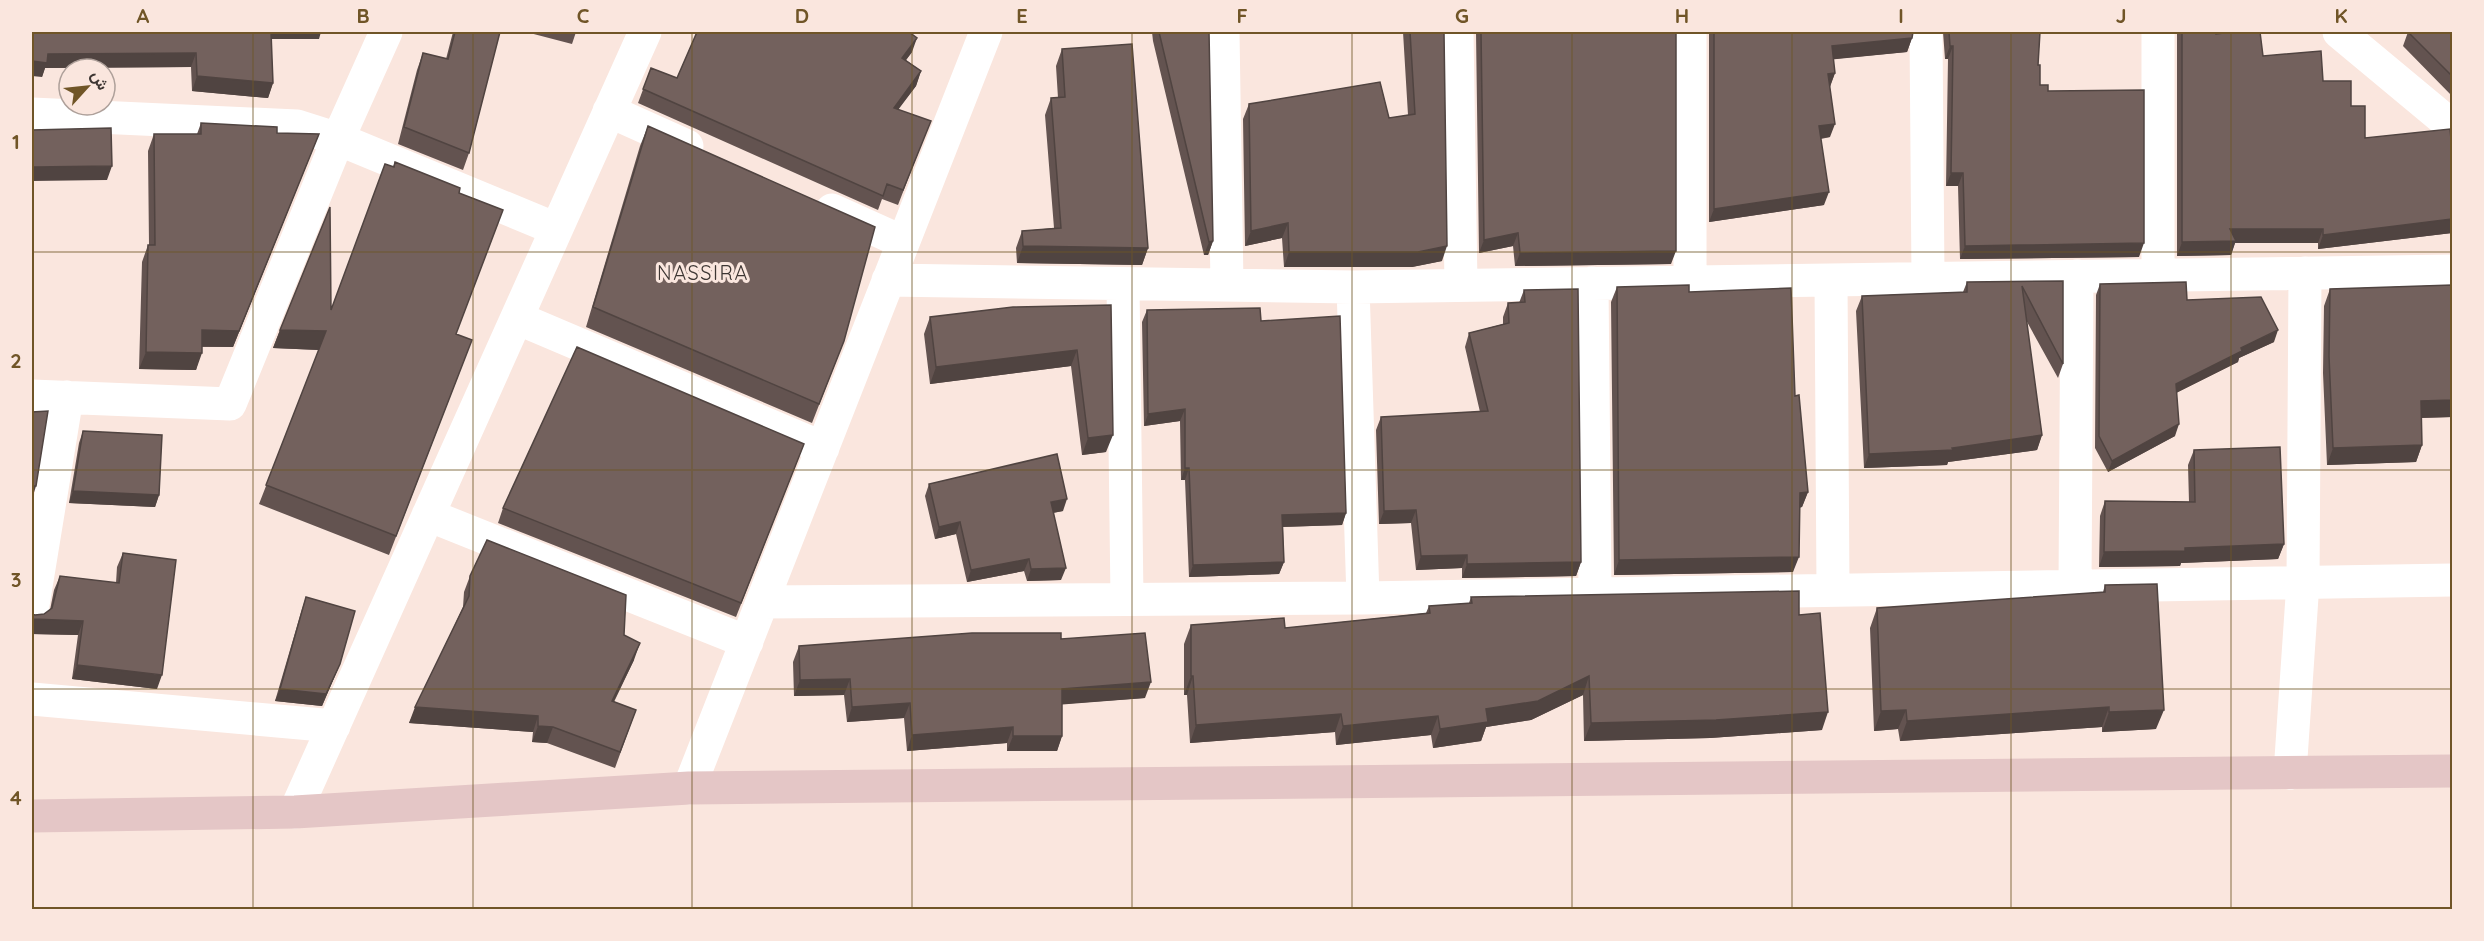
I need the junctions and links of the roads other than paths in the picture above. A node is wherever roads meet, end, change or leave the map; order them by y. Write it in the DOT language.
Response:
graph roads {
  1 [pos="386,32"];
  2 [pos="645,32"];
  3 [pos="986,32"];
  4 [pos="1222,32"];
  5 [pos="1457,32"];
  6 [pos="1690,32"];
  7 [pos="1926,32"];
  8 [pos="2158,32"];
  9 [pos="2339,32"];
  10 [pos="609,111"];
  11 [pos="32,114"];
  12 [pos="2452,126"];
  13 [pos="338,140"];
  14 [pos="718,159"];
  15 [pos="805,198"];
  16 [pos="556,229"];
  17 [pos="903,242"];
  18 [pos="2452,271"];
  19 [pos="2305,273"];
  20 [pos="2158,275"];
  21 [pos="2078,276"];
  22 [pos="1831,279"];
  23 [pos="1928,279"];
  24 [pos="888,280"];
  25 [pos="1690,282"];
  26 [pos="1592,283"];
  27 [pos="1123,284"];
  28 [pos="1227,285"];
  29 [pos="1461,285"];
  30 [pos="1353,287"];
  31 [pos="517,318"];
  32 [pos="32,396"];
  33 [pos="67,397"];
  34 [pos="823,448"];
  35 [pos="428,515"];
  36 [pos="2452,580"];
  37 [pos="2302,582"];
  38 [pos="2075,586"];
  39 [pos="1833,590"];
  40 [pos="1595,594"];
  41 [pos="1363,598"];
  42 [pos="1127,599"];
  43 [pos="762,602"];
  44 [pos="32,611"];
  45 [pos="747,642"];
  46 [pos="32,699"];
  47 [pos="334,726"];
  48 [pos="2452,771"];
  49 [pos="2290,772"];
  50 [pos="690,788"];
  51 [pos="295,812"];
  52 [pos="32,816"];
  1 -- 13 [label="street"];
  2 -- 10 [label="street"];
  3 -- 17 [label="street"];
  4 -- 28 [label="street"];
  5 -- 29 [label="street"];
  6 -- 25 [label="street"];
  7 -- 23 [label="street"];
  8 -- 20 [label="street"];
  9 -- 12 [label="street"];
  10 -- 14 [label="street"];
  10 -- 16 [label="street"];
  11 -- 13 [label="street"];
  13 -- 16 [label="street"];
  13 -- 33 [label="street"];
  15 -- 17 [label="street"];
  16 -- 31 [label="street"];
  17 -- 24 [label="street"];
  18 -- 19 [label="street"];
  19 -- 20 [label="street"];
  19 -- 37 [label="street"];
  20 -- 21 [label="street"];
  21 -- 23 [label="street"];
  21 -- 38 [label="street"];
  22 -- 23 [label="street"];
  22 -- 25 [label="street"];
  22 -- 39 [label="street"];
  24 -- 27 [label="street"];
  24 -- 34 [label="street"];
  25 -- 26 [label="street"];
  26 -- 29 [label="street"];
  26 -- 40 [label="street"];
  27 -- 28 [label="street"];
  27 -- 42 [label="street"];
  28 -- 30 [label="street"];
  29 -- 30 [label="street"];
  30 -- 41 [label="street"];
  31 -- 34 [label="street"];
  31 -- 35 [label="street"];
  32 -- 33 [label="street"];
  33 -- 44 [label="street"];
  34 -- 43 [label="street"];
  35 -- 45 [label="street"];
  35 -- 47 [label="street"];
  36 -- 37 [label="street"];
  37 -- 38 [label="street"];
  37 -- 49 [label="street"];
  38 -- 39 [label="street"];
  39 -- 40 [label="street"];
  40 -- 41 [label="street"];
  41 -- 42 [label="street"];
  42 -- 43 [label="street"];
  43 -- 45 [label="street"];
  45 -- 50 [label="street"];
  46 -- 47 [label="street"];
  47 -- 51 [label="street"];
  48 -- 49 [label="main road"];
  49 -- 50 [label="main road"];
  50 -- 51 [label="main road"];
  51 -- 52 [label="main road"];
}
